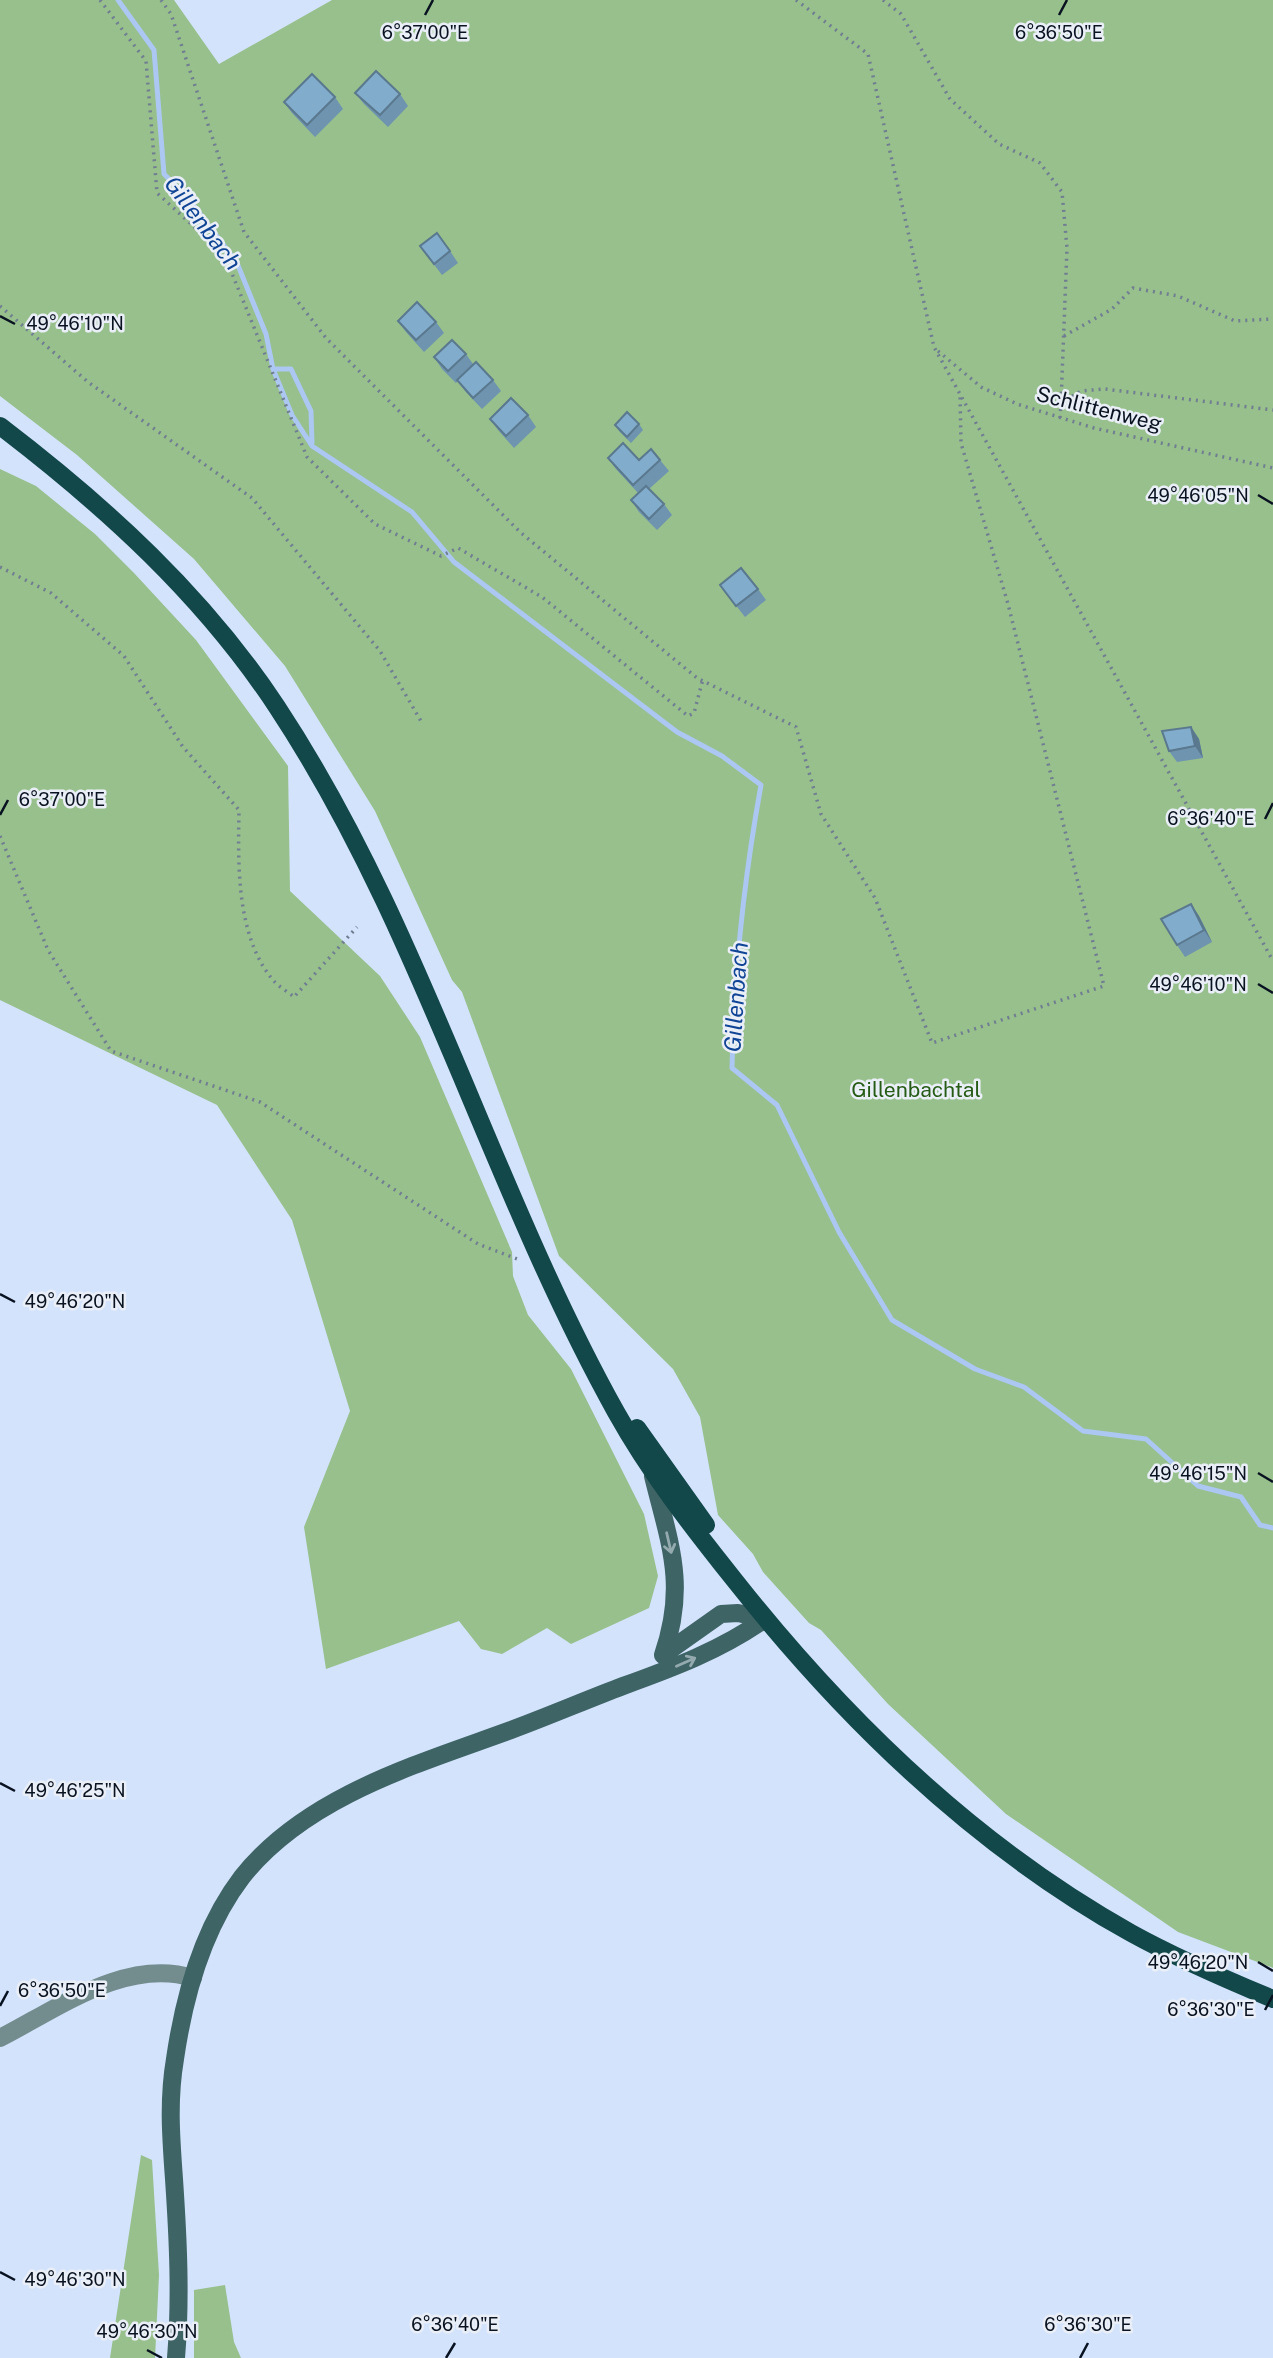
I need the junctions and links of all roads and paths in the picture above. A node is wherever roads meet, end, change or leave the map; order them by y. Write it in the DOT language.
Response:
graph roads {
  1 [pos="100,0"];
  2 [pos="161,0"];
  3 [pos="796,0"];
  4 [pos="883,0"];
  5 [pos="0,306"];
  6 [pos="1273,319"];
  7 [pos="1065,336"];
  8 [pos="934,347"];
  9 [pos="960,394"];
  10 [pos="1061,403"];
  11 [pos="1273,410"];
  12 [pos="1060,418"];
  13 [pos="0,426"];
  14 [pos="1273,468"];
  15 [pos="0,567"];
  16 [pos="703,679"];
  17 [pos="421,721"];
  18 [pos="0,836"];
  19 [pos="357,927"];
  20 [pos="1273,961"];
  21 [pos="545,1269"];
  22 [pos="584,1352"];
  23 [pos="653,1476"];
  24 [pos="765,1619"];
  25 [pos="663,1655"];
  26 [pos="622,1687"];
  27 [pos="885,1750"];
  28 [pos="193,1978"];
  29 [pos="1273,1999"];
  30 [pos="0,2038"];
  31 [pos="176,2358"];
  1 -- 16 [label="path"];
  2 -- 16 [label="path"];
  3 -- 8 [label="path"];
  4 -- 7 [label="path"];
  5 -- 17 [label="path"];
  6 -- 7 [label="path"];
  7 -- 10 [label="path"];
  8 -- 9 [label="path"];
  8 -- 12 [label="path, Schlittenweg"];
  9 -- 16 [label="path"];
  9 -- 20 [label="path"];
  10 -- 11 [label="path"];
  10 -- 12 [label="path"];
  12 -- 14 [label="path, Schlittenweg"];
  13 -- 21 [label="main road"];
  15 -- 19 [label="path"];
  18 -- 21 [label="path"];
  21 -- 22 [label="main road"];
  22 -- 23 [label="main road"];
  22 -- 27 [label="main road"];
  23 -- 24 [label="main road"];
  23 -- 25 [label="main road, one-way"];
  24 -- 25 [label="main road"];
  26 -- 24 [label="main road, one-way"];
  24 -- 27 [label="main road"];
  25 -- 26 [label="main road"];
  26 -- 28 [label="main road"];
  27 -- 29 [label="main road"];
  28 -- 30 [label="street"];
  28 -- 31 [label="main road"];
}
